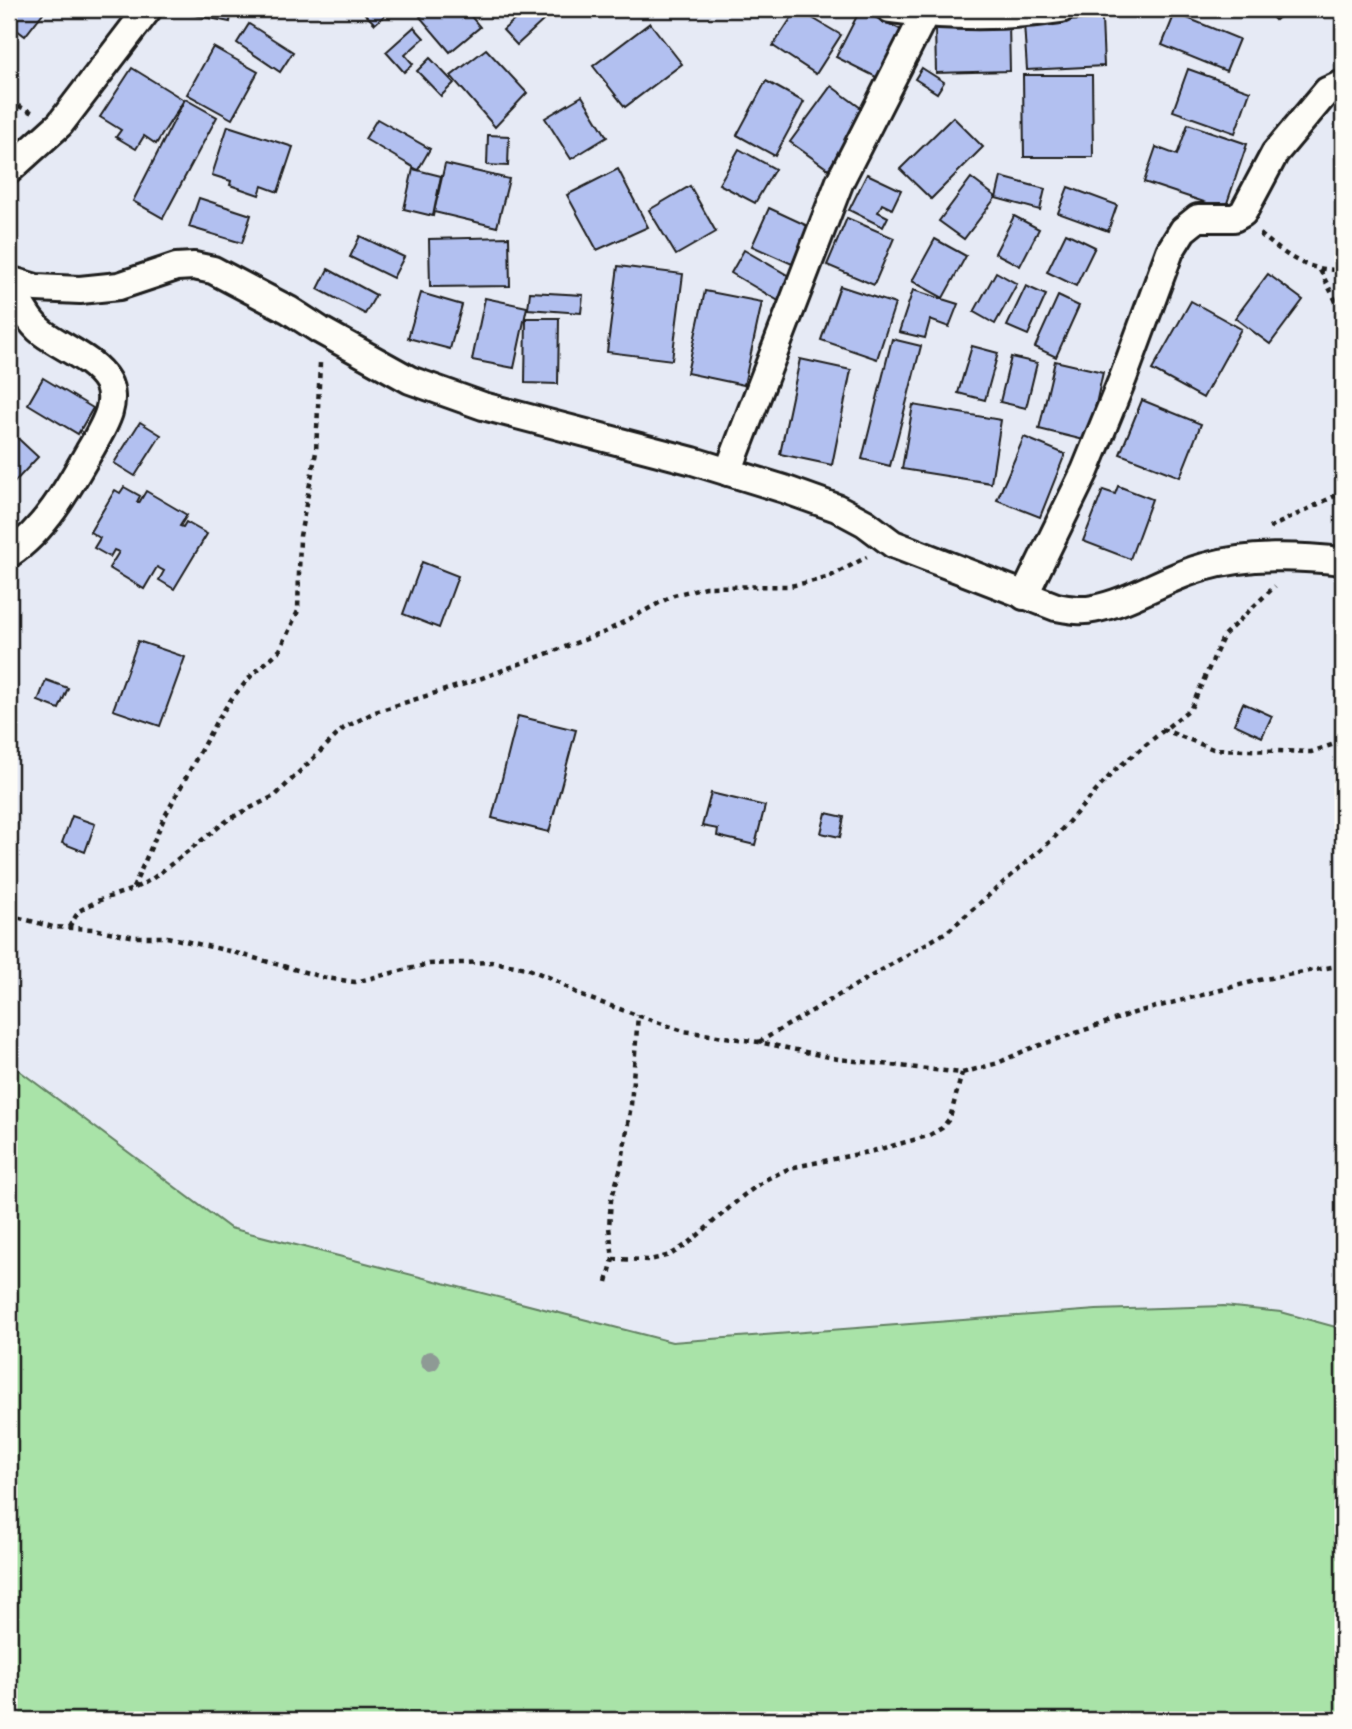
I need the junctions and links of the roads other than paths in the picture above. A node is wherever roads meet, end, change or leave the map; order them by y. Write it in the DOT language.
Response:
graph roads {
  1 [pos="148,9"];
  2 [pos="890,9"];
  3 [pos="1061,9"];
  4 [pos="925,14"];
  5 [pos="1343,84"];
  6 [pos="9,170"];
  7 [pos="728,472"];
  8 [pos="9,554"];
  9 [pos="1343,561"];
  10 [pos="1024,596"];
  1 -- 6 [label="street"];
  2 -- 4 [label="street"];
  3 -- 4 [label="street"];
  4 -- 7 [label="street"];
  5 -- 10 [label="street"];
  7 -- 8 [label="street"];
  7 -- 10 [label="street"];
  9 -- 10 [label="street"];
}
